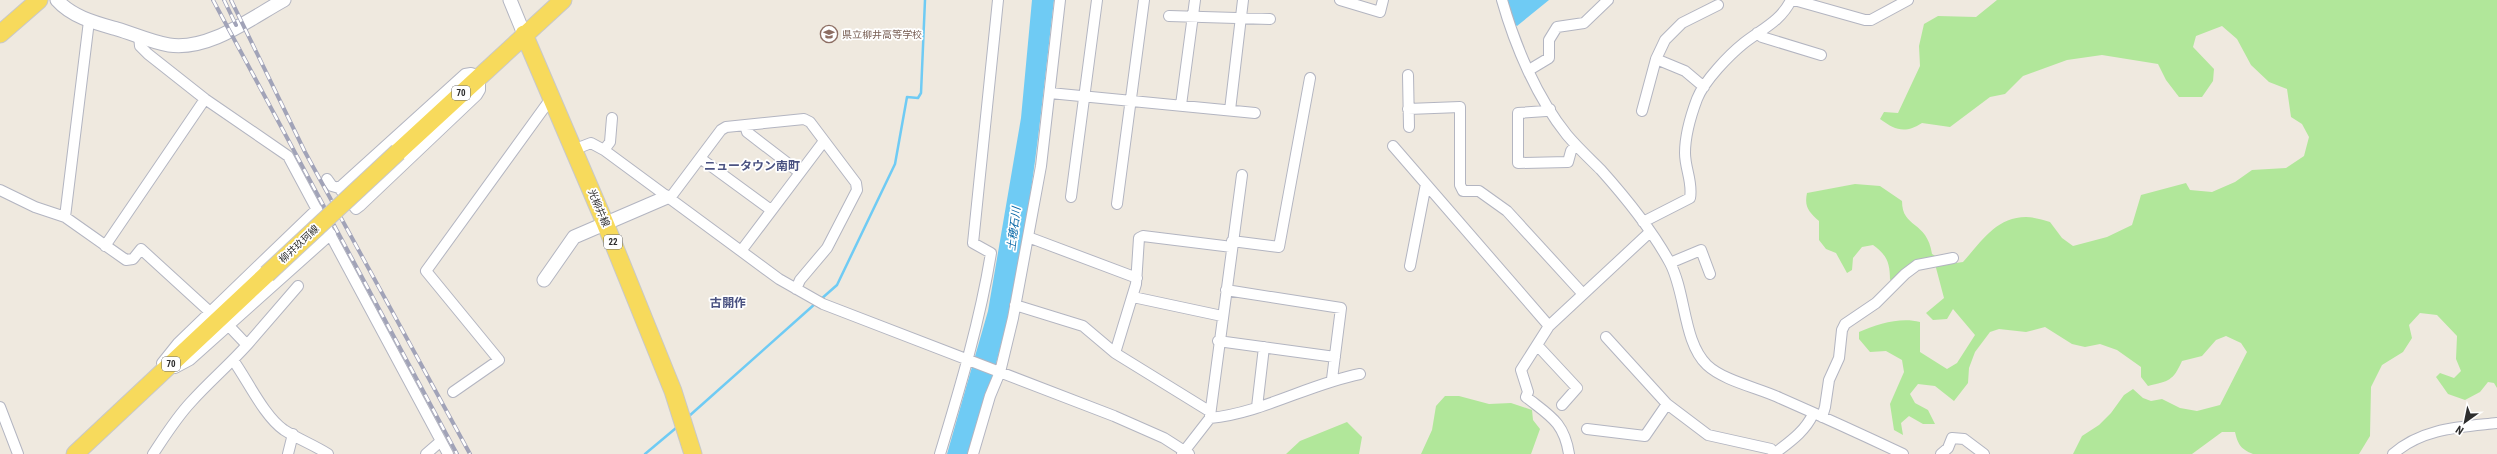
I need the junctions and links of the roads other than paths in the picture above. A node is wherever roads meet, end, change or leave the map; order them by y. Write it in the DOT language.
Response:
graph roads {
  1 [pos="39,0"];
  2 [pos="57,0"];
  3 [pos="284,0"];
  4 [pos="510,0"];
  5 [pos="562,0"];
  6 [pos="998,0"];
  7 [pos="1060,0"];
  8 [pos="1097,0"];
  9 [pos="1144,0"];
  10 [pos="1195,0"];
  11 [pos="1243,0"];
  12 [pos="1340,0"];
  13 [pos="1383,0"];
  14 [pos="1502,0"];
  15 [pos="1608,0"];
  16 [pos="1791,0"];
  17 [pos="1794,0"];
  18 [pos="1901,2"];
  19 [pos="1718,5"];
  20 [pos="1169,16"];
  21 [pos="1193,16"];
  22 [pos="1241,17"];
  23 [pos="1270,19"];
  24 [pos="89,21"];
  25 [pos="1757,33"];
  26 [pos="0,34"];
  27 [pos="524,34"];
  28 [pos="138,36"];
  29 [pos="1820,55"];
  30 [pos="1656,59"];
  31 [pos="1529,70"];
  32 [pos="1408,75"];
  33 [pos="480,76"];
  34 [pos="1310,78"];
  35 [pos="1704,87"];
  36 [pos="1050,93"];
  37 [pos="1083,96"];
  38 [pos="552,97"];
  39 [pos="205,99"];
  40 [pos="1130,100"];
  41 [pos="1181,105"];
  42 [pos="1550,108"];
  43 [pos="1408,109"];
  44 [pos="1230,110"];
  45 [pos="1642,111"];
  46 [pos="1255,113"];
  47 [pos="612,118"];
  48 [pos="745,125"];
  49 [pos="1409,127"];
  50 [pos="824,141"];
  51 [pos="1576,145"];
  52 [pos="1393,146"];
  53 [pos="573,150"];
  54 [pos="604,150"];
  55 [pos="700,158"];
  56 [pos="799,172"];
  57 [pos="1242,175"];
  58 [pos="327,179"];
  59 [pos="1426,184"];
  60 [pos="339,188"];
  61 [pos="0,190"];
  62 [pos="667,197"];
  63 [pos="1071,197"];
  64 [pos="1118,204"];
  65 [pos="317,209"];
  66 [pos="771,210"];
  67 [pos="65,217"];
  68 [pos="1643,222"];
  69 [pos="605,223"];
  70 [pos="1650,232"];
  71 [pos="331,234"];
  72 [pos="1028,237"];
  73 [pos="282,242"];
  74 [pos="1232,244"];
  75 [pos="105,246"];
  76 [pos="741,251"];
  77 [pos="1953,258"];
  78 [pos="298,261"];
  79 [pos="1670,263"];
  80 [pos="1410,266"];
  81 [pos="1710,274"];
  82 [pos="1137,278"];
  83 [pos="544,280"];
  84 [pos="298,286"];
  85 [pos="796,289"];
  86 [pos="1226,290"];
  87 [pos="1583,294"];
  88 [pos="1133,297"];
  89 [pos="1015,305"];
  90 [pos="210,312"];
  91 [pos="1222,316"];
  92 [pos="228,325"];
  93 [pos="1549,326"];
  94 [pos="1606,337"];
  95 [pos="1218,341"];
  96 [pos="247,345"];
  97 [pos="1537,345"];
  98 [pos="1264,347"];
  99 [pos="1115,353"];
  100 [pos="1335,357"];
  101 [pos="233,360"];
  102 [pos="969,360"];
  103 [pos="999,372"];
  104 [pos="1360,374"];
  105 [pos="1332,379"];
  106 [pos="154,380"];
  107 [pos="453,392"];
  108 [pos="1667,404"];
  109 [pos="1562,405"];
  110 [pos="0,407"];
  111 [pos="1257,407"];
  112 [pos="1210,415"];
  113 [pos="1817,416"];
  114 [pos="2497,423"];
  115 [pos="1587,429"];
  116 [pos="292,434"];
  117 [pos="441,441"];
  118 [pos="1186,453"];
  119 [pos="18,454"];
  120 [pos="75,454"];
  121 [pos="153,454"];
  122 [pos="288,454"];
  123 [pos="328,454"];
  124 [pos="426,454"];
  125 [pos="448,454"];
  126 [pos="693,454"];
  127 [pos="940,454"];
  128 [pos="973,454"];
  129 [pos="1569,454"];
  130 [pos="1774,454"];
  131 [pos="1903,454"];
  132 [pos="1941,454"];
  133 [pos="1984,454"];
  134 [pos="2393,454"];
  1 -- 26 [label="main road"];
  2 -- 24 [label="street"];
  3 -- 28 [label="street"];
  4 -- 27 [label="street"];
  5 -- 27 [label="main road"];
  6 -- 102 [label="street"];
  7 -- 36 [label="street"];
  8 -- 37 [label="street"];
  9 -- 40 [label="street"];
  10 -- 21 [label="street"];
  11 -- 22 [label="street"];
  12 -- 13 [label="street"];
  14 -- 31 [label="street"];
  15 -- 31 [label="street"];
  16 -- 25 [label="street"];
  17 -- 18 [label="street"];
  19 -- 30 [label="street"];
  20 -- 21 [label="street"];
  21 -- 22 [label="street"];
  21 -- 41 [label="street"];
  22 -- 23 [label="street"];
  22 -- 44 [label="street"];
  24 -- 28 [label="street"];
  24 -- 67 [label="street"];
  25 -- 29 [label="street"];
  25 -- 35 [label="street"];
  27 -- 33 [label="main road, 柳井玖珂線 / 70"];
  27 -- 38 [label="main road, 光柳井線 / 22"];
  28 -- 39 [label="street"];
  30 -- 35 [label="street"];
  30 -- 45 [label="street"];
  31 -- 42 [label="street"];
  32 -- 43 [label="street"];
  33 -- 60 [label="street"];
  33 -- 60 [label="street"];
  33 -- 106 [label="main road, 柳井玖珂線 / 70, bridge"];
  34 -- 74 [label="street"];
  35 -- 68 [label="street"];
  36 -- 37 [label="street"];
  36 -- 72 [label="street"];
  37 -- 40 [label="street"];
  37 -- 63 [label="street"];
  38 -- 53 [label="main road, 光柳井線 / 22"];
  38 -- 107 [label="street"];
  39 -- 65 [label="street"];
  39 -- 75 [label="street"];
  40 -- 41 [label="street"];
  40 -- 64 [label="street"];
  41 -- 44 [label="street"];
  42 -- 51 [label="street"];
  42 -- 51 [label="street"];
  43 -- 49 [label="street"];
  43 -- 87 [label="street"];
  44 -- 46 [label="street"];
  47 -- 54 [label="street"];
  48 -- 50 [label="street"];
  48 -- 55 [label="street"];
  48 -- 56 [label="street"];
  50 -- 56 [label="street"];
  50 -- 85 [label="street"];
  51 -- 68 [label="street"];
  52 -- 59 [label="street"];
  53 -- 54 [label="street"];
  53 -- 69 [label="main road, 光柳井線 / 22"];
  54 -- 62 [label="street"];
  55 -- 62 [label="street"];
  55 -- 66 [label="street"];
  56 -- 66 [label="street"];
  57 -- 74 [label="street"];
  58 -- 60 [label="street"];
  59 -- 80 [label="street"];
  59 -- 93 [label="street"];
  61 -- 67 [label="street"];
  62 -- 69 [label="street"];
  62 -- 76 [label="street"];
  65 -- 71 [label="street"];
  65 -- 73 [label="street"];
  66 -- 76 [label="street"];
  67 -- 75 [label="street"];
  68 -- 70 [label="street"];
  69 -- 83 [label="street"];
  69 -- 126 [label="main road, 光柳井線 / 22"];
  70 -- 79 [label="street"];
  70 -- 87 [label="street"];
  71 -- 78 [label="street"];
  71 -- 117 [label="street"];
  72 -- 82 [label="street"];
  72 -- 89 [label="street"];
  73 -- 78 [label="street"];
  73 -- 90 [label="street"];
  74 -- 82 [label="street"];
  74 -- 86 [label="street"];
  75 -- 90 [label="street"];
  76 -- 85 [label="street"];
  77 -- 113 [label="street"];
  78 -- 92 [label="street"];
  79 -- 81 [label="street"];
  79 -- 113 [label="street"];
  82 -- 88 [label="street"];
  84 -- 96 [label="street"];
  85 -- 102 [label="street"];
  86 -- 91 [label="street"];
  86 -- 100 [label="street"];
  87 -- 93 [label="street"];
  88 -- 91 [label="street"];
  88 -- 99 [label="street"];
  89 -- 99 [label="street"];
  89 -- 103 [label="street"];
  90 -- 106 [label="street"];
  91 -- 95 [label="street"];
  92 -- 96 [label="street"];
  92 -- 106 [label="street"];
  93 -- 97 [label="street"];
  94 -- 108 [label="street"];
  95 -- 98 [label="street"];
  95 -- 112 [label="street"];
  96 -- 101 [label="street"];
  97 -- 109 [label="street"];
  97 -- 129 [label="street"];
  98 -- 100 [label="street"];
  98 -- 111 [label="street"];
  99 -- 112 [label="street"];
  100 -- 105 [label="street"];
  101 -- 116 [label="street"];
  101 -- 121 [label="street"];
  102 -- 103 [label="street"];
  102 -- 127 [label="street"];
  103 -- 118 [label="street"];
  103 -- 128 [label="street"];
  104 -- 105 [label="street"];
  105 -- 111 [label="street"];
  106 -- 120 [label="main road, 柳井玖珂線 / 70"];
  108 -- 115 [label="street"];
  108 -- 130 [label="street"];
  110 -- 119 [label="street"];
  111 -- 112 [label="street"];
  112 -- 118 [label="street"];
  113 -- 130 [label="street"];
  113 -- 131 [label="street"];
  114 -- 134 [label="street"];
  116 -- 122 [label="street"];
  116 -- 123 [label="street"];
  117 -- 124 [label="street"];
  117 -- 125 [label="street"];
  132 -- 133 [label="street"];
}
